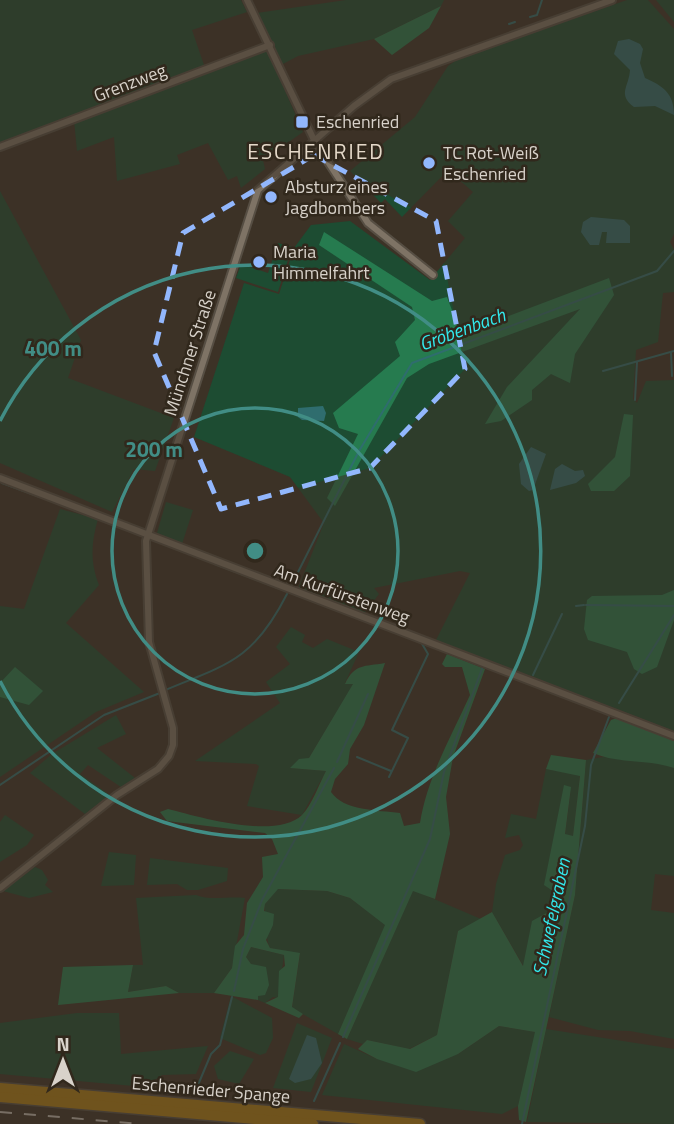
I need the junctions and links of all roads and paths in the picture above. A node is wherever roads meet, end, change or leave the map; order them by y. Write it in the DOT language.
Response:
graph roads {
  1 [pos="247,0"];
  2 [pos="612,0"];
  3 [pos="270,45"];
  4 [pos="315,142"];
  5 [pos="0,147"];
  6 [pos="433,275"];
  7 [pos="0,478"];
  8 [pos="150,535"];
  9 [pos="674,736"];
  10 [pos="0,888"];
  11 [pos="0,1088"];
  12 [pos="0,1097"];
  13 [pos="313,1124"];
  14 [pos="420,1124"];
  1 -- 3 [label="street"];
  2 -- 4 [label="street, Münchner Straße"];
  3 -- 4 [label="street"];
  3 -- 5 [label="street, Grenzweg"];
  4 -- 6 [label="street"];
  4 -- 8 [label="street, Münchner Straße"];
  7 -- 8 [label="street, Am Kurfürstenweg"];
  8 -- 9 [label="street, Am Kurfürstenweg"];
  8 -- 10 [label="street, Münchner Straße"];
  11 -- 14 [label="highway, Eschenrieder Spange"];
  12 -- 13 [label="highway, Eschenrieder Spange"];
}
